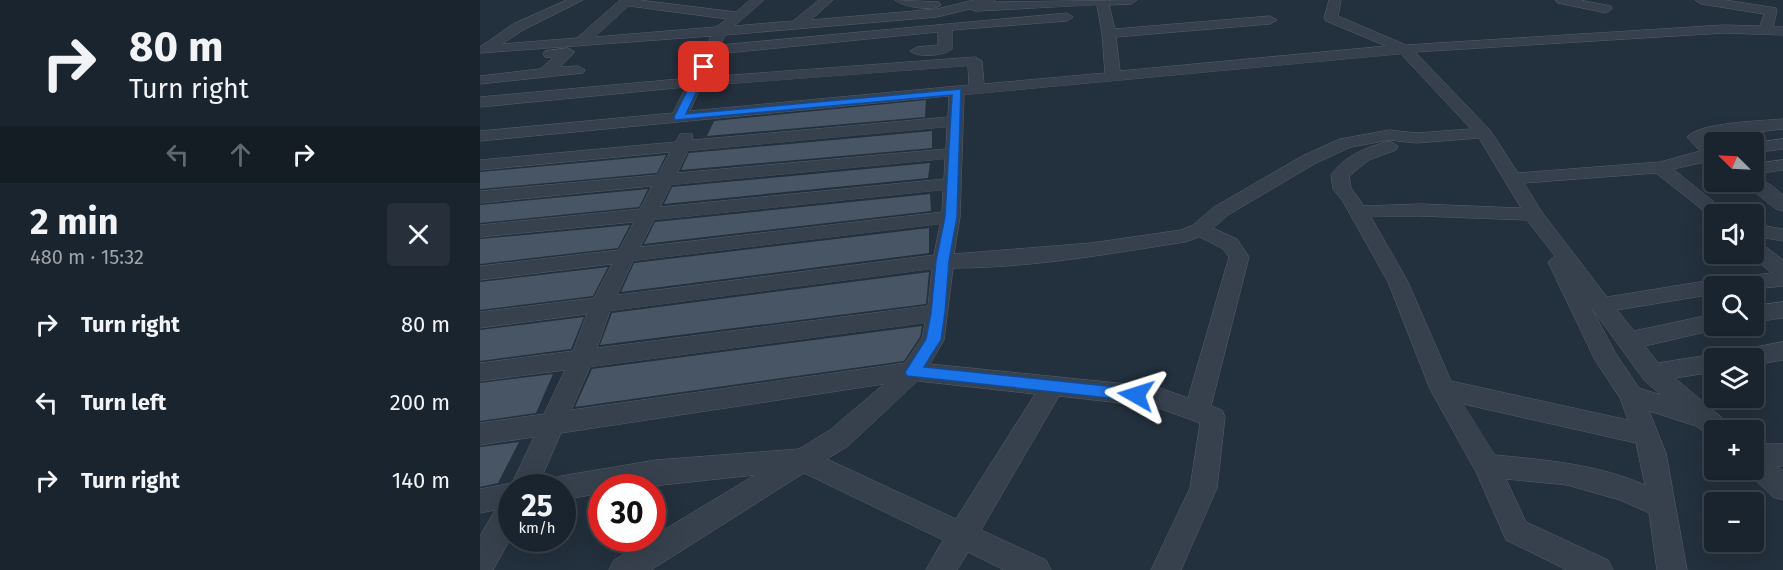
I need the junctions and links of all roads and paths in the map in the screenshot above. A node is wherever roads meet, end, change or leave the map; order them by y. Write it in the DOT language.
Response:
graph roads {
  1 [pos="577,0"];
  2 [pos="686,0"];
  3 [pos="758,0"];
  4 [pos="827,0"];
  5 [pos="901,0"];
  6 [pos="989,0"];
  7 [pos="1131,0"];
  8 [pos="1562,0"];
  9 [pos="1701,0"];
  10 [pos="627,1"];
  11 [pos="1608,5"];
  12 [pos="1103,7"];
  13 [pos="673,8"];
  14 [pos="957,8"];
  15 [pos="738,16"];
  16 [pos="1270,20"];
  17 [pos="1333,21"];
  18 [pos="796,25"];
  19 [pos="945,27"];
  20 [pos="1766,29"];
  21 [pos="720,31"];
  22 [pos="1783,31"];
  23 [pos="1109,34"];
  24 [pos="1613,36"];
  25 [pos="630,38"];
  26 [pos="581,42"];
  27 [pos="1404,49"];
  28 [pos="712,50"];
  29 [pos="482,54"];
  30 [pos="1328,56"];
  31 [pos="830,57"];
  32 [pos="578,70"];
  33 [pos="544,74"];
  34 [pos="1113,76"];
  35 [pos="480,80"];
  36 [pos="696,82"];
  37 [pos="967,90"];
  38 [pos="480,102"];
  39 [pos="688,116"];
  40 [pos="956,121"];
  41 [pos="1783,124"];
  42 [pos="1708,132"];
  43 [pos="1484,133"];
  44 [pos="1704,133"];
  45 [pos="480,136"];
  46 [pos="1416,138"];
  47 [pos="1783,144"];
  48 [pos="1704,145"];
  49 [pos="682,147"];
  50 [pos="1764,147"];
  51 [pos="954,153"];
  52 [pos="1704,156"];
  53 [pos="480,165"];
  54 [pos="1783,165"];
  55 [pos="1660,166"];
  56 [pos="1764,168"];
  57 [pos="1513,179"];
  58 [pos="664,180"];
  59 [pos="952,184"];
  60 [pos="1766,185"];
  61 [pos="480,197"];
  62 [pos="1705,204"];
  63 [pos="1783,205"];
  64 [pos="1358,212"];
  65 [pos="1534,214"];
  66 [pos="647,216"];
  67 [pos="951,217"];
  68 [pos="1200,229"];
  69 [pos="480,231"];
  70 [pos="1764,232"];
  71 [pos="1783,235"];
  72 [pos="627,254"];
  73 [pos="1764,256"];
  74 [pos="943,261"];
  75 [pos="1783,270"];
  76 [pos="480,273"];
  77 [pos="1783,279"];
  78 [pos="1764,281"];
  79 [pos="1704,289"];
  80 [pos="602,303"];
  81 [pos="1602,305"];
  82 [pos="938,313"];
  83 [pos="480,320"];
  84 [pos="1704,324"];
  85 [pos="1629,341"];
  86 [pos="1783,351"];
  87 [pos="1764,354"];
  88 [pos="582,359"];
  89 [pos="1704,365"];
  90 [pos="480,372"];
  91 [pos="912,372"];
  92 [pos="1652,373"];
  93 [pos="1052,386"];
  94 [pos="1442,389"];
  95 [pos="1631,395"];
  96 [pos="1197,411"];
  97 [pos="1706,420"];
  98 [pos="1704,421"];
  99 [pos="554,423"];
  100 [pos="480,434"];
  101 [pos="1647,435"];
  102 [pos="1764,455"];
  103 [pos="1783,455"];
  104 [pos="802,460"];
  105 [pos="1487,466"];
  106 [pos="1764,471"];
  107 [pos="530,474"];
  108 [pos="576,485"];
  109 [pos="1783,488"];
  110 [pos="498,498"];
  111 [pos="480,501"];
  112 [pos="1661,505"];
  113 [pos="498,532"];
  114 [pos="963,537"];
  115 [pos="480,564"];
  116 [pos="624,570"];
  117 [pos="941,570"];
  118 [pos="1036,570"];
  119 [pos="1166,570"];
  120 [pos="1598,570"];
  121 [pos="1672,570"];
  1 -- 29 [label="street"];
  2 -- 13 [label="street"];
  3 -- 15 [label="street"];
  4 -- 18 [label="street"];
  5 -- 14 [label="street"];
  6 -- 14 [label="street"];
  7 -- 12 [label="street"];
  8 -- 11 [label="street"];
  9 -- 20 [label="street"];
  10 -- 13 [label="street"];
  10 -- 26 [label="street"];
  11 -- 24 [label="street"];
  12 -- 14 [label="street"];
  12 -- 19 [label="street"];
  12 -- 23 [label="street"];
  13 -- 15 [label="street"];
  13 -- 25 [label="street"];
  14 -- 18 [label="street"];
  15 -- 21 [label="street"];
  16 -- 23 [label="street"];
  17 -- 27 [label="street"];
  17 -- 30 [label="street"];
  18 -- 21 [label="street"];
  19 -- 28 [label="street"];
  19 -- 31 [label="street"];
  20 -- 22 [label="street"];
  20 -- 24 [label="street"];
  21 -- 25 [label="street"];
  21 -- 28 [label="street"];
  23 -- 34 [label="street"];
  24 -- 27 [label="street"];
  25 -- 26 [label="street"];
  26 -- 29 [label="street"];
  27 -- 30 [label="street"];
  27 -- 43 [label="street"];
  28 -- 36 [label="street"];
  29 -- 33 [label="street"];
  30 -- 34 [label="street"];
  32 -- 33 [label="street"];
  33 -- 35 [label="street"];
  34 -- 37 [label="street"];
  36 -- 37 [label="street"];
  36 -- 38 [label="street"];
  36 -- 39 [label="street"];
  37 -- 39 [label="street"];
  37 -- 40 [label="street"];
  39 -- 45 [label="street"];
  39 -- 49 [label="street"];
  40 -- 49 [label="street"];
  40 -- 51 [label="street"];
  41 -- 42 [label="street"];
  43 -- 46 [label="street"];
  43 -- 57 [label="street"];
  44 -- 48 [label="street"];
  46 -- 64 [label="street"];
  46 -- 68 [label="street"];
  47 -- 50 [label="street"];
  49 -- 53 [label="street"];
  49 -- 58 [label="street"];
  51 -- 58 [label="street"];
  51 -- 59 [label="street"];
  52 -- 55 [label="street"];
  54 -- 56 [label="street"];
  55 -- 57 [label="street"];
  55 -- 62 [label="street"];
  57 -- 65 [label="street"];
  58 -- 61 [label="street"];
  58 -- 66 [label="street"];
  59 -- 66 [label="street"];
  59 -- 67 [label="street"];
  60 -- 63 [label="street"];
  64 -- 65 [label="street"];
  64 -- 94 [label="street"];
  65 -- 81 [label="street"];
  65 -- 95 [label="street"];
  66 -- 69 [label="street"];
  66 -- 72 [label="street"];
  67 -- 72 [label="street"];
  67 -- 74 [label="street"];
  68 -- 74 [label="street"];
  68 -- 96 [label="street"];
  70 -- 71 [label="street"];
  72 -- 76 [label="street"];
  72 -- 80 [label="street"];
  73 -- 75 [label="street"];
  74 -- 80 [label="street"];
  74 -- 82 [label="street"];
  77 -- 78 [label="street"];
  79 -- 81 [label="street"];
  80 -- 83 [label="street"];
  80 -- 88 [label="street"];
  81 -- 85 [label="street"];
  82 -- 88 [label="street"];
  82 -- 91 [label="street"];
  84 -- 85 [label="street"];
  85 -- 92 [label="street"];
  86 -- 87 [label="street"];
  88 -- 90 [label="street"];
  88 -- 99 [label="street"];
  89 -- 92 [label="street"];
  91 -- 93 [label="street"];
  91 -- 99 [label="street"];
  91 -- 104 [label="street"];
  92 -- 97 [label="street"];
  93 -- 96 [label="street"];
  93 -- 114 [label="street"];
  94 -- 101 [label="street"];
  94 -- 105 [label="street"];
  95 -- 98 [label="street"];
  95 -- 101 [label="street"];
  96 -- 119 [label="street"];
  99 -- 100 [label="street"];
  99 -- 107 [label="street"];
  101 -- 112 [label="street"];
  102 -- 103 [label="street"];
  104 -- 108 [label="street"];
  104 -- 114 [label="street"];
  104 -- 116 [label="street"];
  105 -- 112 [label="street"];
  105 -- 120 [label="street"];
  106 -- 109 [label="street"];
  110 -- 111 [label="street"];
  112 -- 121 [label="street"];
  113 -- 115 [label="street"];
  114 -- 117 [label="street"];
  114 -- 118 [label="street"];
}
